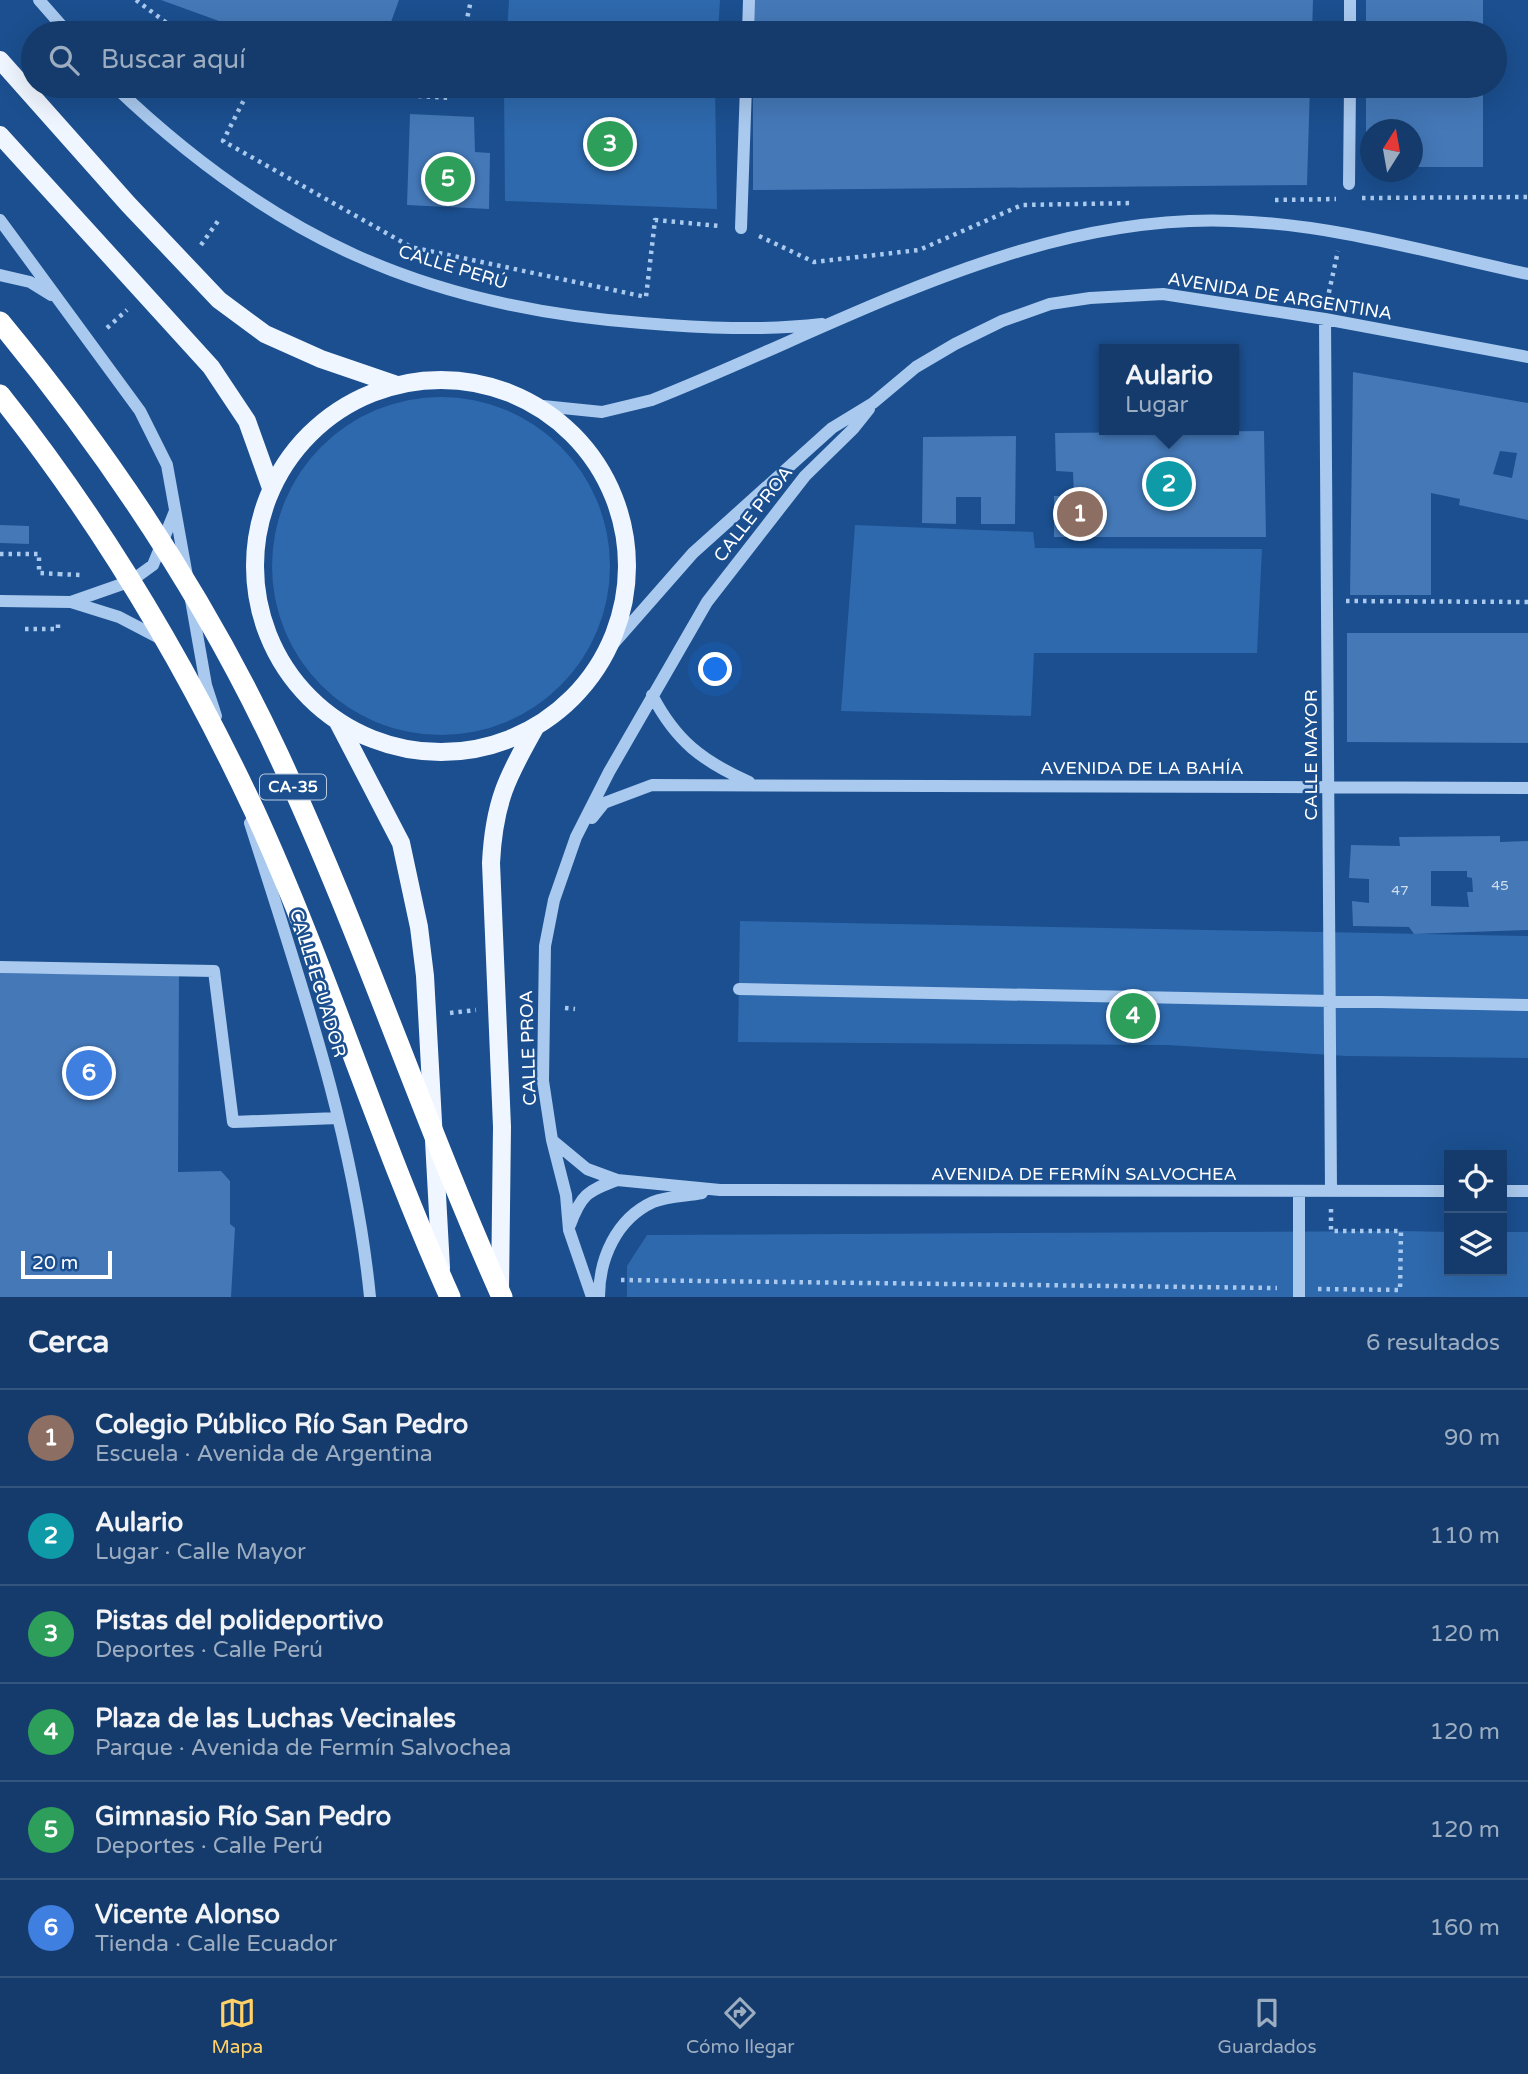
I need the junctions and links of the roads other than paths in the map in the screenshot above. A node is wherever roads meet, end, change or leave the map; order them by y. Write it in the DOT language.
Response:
graph roads {
  1 [pos="39,0"];
  2 [pos="749,0"];
  3 [pos="1350,0"];
  4 [pos="57,21"];
  5 [pos="748,21"];
  6 [pos="1350,21"];
  7 [pos="0,60"];
  8 [pos="21,84"];
  9 [pos="34,98"];
  10 [pos="126,98"];
  11 [pos="746,98"];
  12 [pos="1350,98"];
  13 [pos="0,135"];
  14 [pos="1349,184"];
  15 [pos="0,220"];
  16 [pos="741,228"];
  17 [pos="1528,274"];
  18 [pos="0,275"];
  19 [pos="58,300"];
  20 [pos="1325,319"];
  21 [pos="0,322"];
  22 [pos="836,323"];
  23 [pos="1528,357"];
  24 [pos="397,385"];
  25 [pos="0,395"];
  26 [pos="873,403"];
  27 [pos="533,405"];
  28 [pos="271,488"];
  29 [pos="175,512"];
  30 [pos="0,601"];
  31 [pos="71,602"];
  32 [pos="606,652"];
  33 [pos="206,685"];
  34 [pos="652,695"];
  35 [pos="337,720"];
  36 [pos="538,724"];
  37 [pos="756,785"];
  38 [pos="1329,786"];
  39 [pos="1528,788"];
  40 [pos="576,837"];
  41 [pos="0,967"];
  42 [pos="739,989"];
  43 [pos="1330,1000"];
  44 [pos="1528,1005"];
  45 [pos="338,1118"];
  46 [pos="552,1140"];
  47 [pos="617,1180"];
  48 [pos="720,1190"];
  49 [pos="1331,1191"];
  50 [pos="1444,1191"];
  51 [pos="1507,1191"];
  52 [pos="1528,1191"];
  53 [pos="1299,1192"];
  54 [pos="569,1230"];
  55 [pos="1299,1293"];
  56 [pos="370,1297"];
  57 [pos="442,1297"];
  58 [pos="450,1297"];
  59 [pos="501,1297"];
  60 [pos="592,1297"];
  61 [pos="599,1297"];
  1 -- 4 [label="street"];
  2 -- 5 [label="street"];
  3 -- 6 [label="street"];
  7 -- 8 [label="main road"];
  9 -- 24 [label="main road"];
  10 -- 22 [label="street, CALLE PERÚ"];
  11 -- 16 [label="street"];
  12 -- 14 [label="street"];
  13 -- 28 [label="main road"];
  15 -- 19 [label="street"];
  17 -- 22 [label="street"];
  18 -- 19 [label="street"];
  19 -- 29 [label="street"];
  20 -- 23 [label="street, AVENIDA DE ARGENTINA"];
  20 -- 26 [label="street, AVENIDA DE ARGENTINA"];
  20 -- 38 [label="street, CALLE MAYOR"];
  21 -- 59 [label="highway, CA-35, bridge"];
  22 -- 27 [label="street"];
  24 -- 27 [label="main road"];
  24 -- 28 [label="main road"];
  25 -- 58 [label="highway, CA-35, bridge"];
  26 -- 32 [label="street, AVENIDA DE ARGENTINA"];
  26 -- 34 [label="street, CALLE PROA"];
  27 -- 32 [label="main road"];
  28 -- 35 [label="main road"];
  29 -- 31 [label="street"];
  29 -- 33 [label="street"];
  30 -- 31 [label="street"];
  31 -- 33 [label="street"];
  32 -- 36 [label="main road"];
  33 -- 45 [label="street, CALLE ECUADOR"];
  34 -- 37 [label="street"];
  34 -- 40 [label="street, CALLE PROA"];
  35 -- 36 [label="main road"];
  35 -- 57 [label="main road"];
  36 -- 59 [label="main road"];
  37 -- 38 [label="street, AVENIDA DE LA BAHÍA"];
  37 -- 40 [label="street, CALLE PROA"];
  38 -- 39 [label="street, AVENIDA DE LA BAHÍA"];
  38 -- 43 [label="street, CALLE MAYOR"];
  40 -- 46 [label="street, CALLE PROA"];
  41 -- 45 [label="street"];
  42 -- 43 [label="street"];
  43 -- 44 [label="street"];
  43 -- 49 [label="street, CALLE MAYOR"];
  45 -- 56 [label="street, CALLE ECUADOR"];
  46 -- 47 [label="street"];
  46 -- 54 [label="street, CALLE PROA"];
  47 -- 48 [label="street"];
  47 -- 54 [label="street"];
  48 -- 53 [label="street, AVENIDA DE FERMÍN SALVOCHEA"];
  48 -- 61 [label="street"];
  49 -- 50 [label="street, AVENIDA DE FERMÍN SALVOCHEA"];
  49 -- 53 [label="street, AVENIDA DE FERMÍN SALVOCHEA"];
  51 -- 52 [label="street"];
  53 -- 55 [label="street"];
  54 -- 60 [label="street, CALLE PROA"];
}
